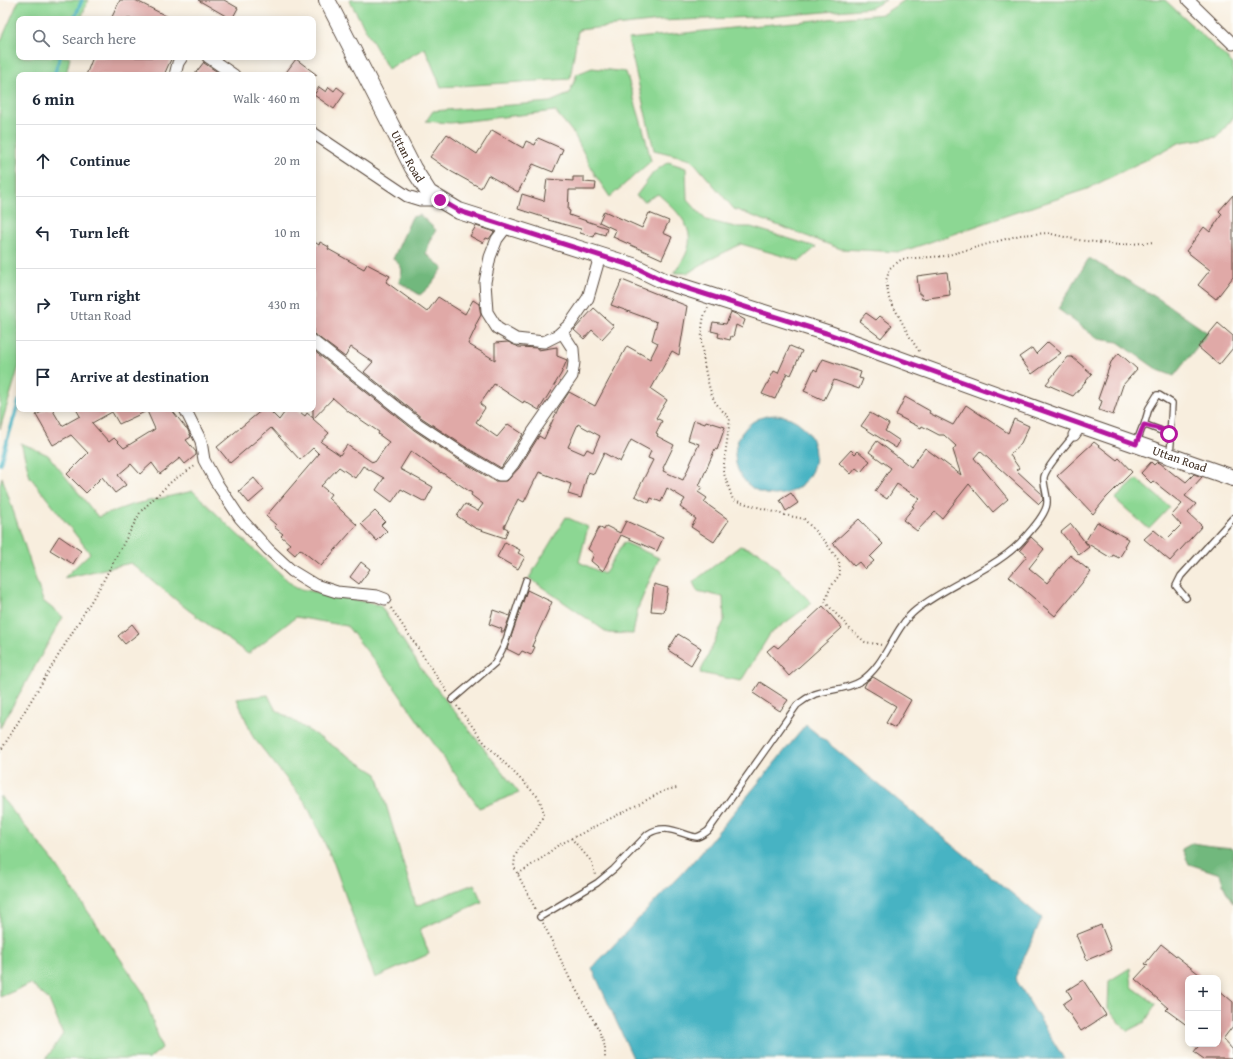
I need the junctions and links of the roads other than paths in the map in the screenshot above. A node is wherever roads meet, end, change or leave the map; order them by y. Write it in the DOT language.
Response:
graph roads {
  1 [pos="327,0"];
  2 [pos="1188,0"];
  3 [pos="1233,44"];
  4 [pos="180,60"];
  5 [pos="214,60"];
  6 [pos="176,72"];
  7 [pos="230,72"];
  8 [pos="316,136"];
  9 [pos="440,200"];
  10 [pos="507,226"];
  11 [pos="600,256"];
  12 [pos="562,332"];
  13 [pos="316,343"];
  14 [pos="187,412"];
  15 [pos="1144,425"];
  16 [pos="1078,430"];
  17 [pos="1170,436"];
  18 [pos="1136,444"];
  19 [pos="1170,455"];
  20 [pos="1233,478"];
  21 [pos="1233,518"];
  22 [pos="526,580"];
  23 [pos="1186,598"];
  24 [pos="385,599"];
  25 [pos="452,700"];
  26 [pos="540,917"];
  1 -- 9 [label="main road, Uttan Road"];
  2 -- 3 [label="street"];
  4 -- 6 [label="street"];
  5 -- 7 [label="street"];
  8 -- 9 [label="street"];
  9 -- 10 [label="main road, Uttan Road"];
  10 -- 11 [label="main road, Uttan Road"];
  10 -- 12 [label="street"];
  11 -- 12 [label="street"];
  11 -- 16 [label="main road, Uttan Road"];
  12 -- 13 [label="street"];
  14 -- 24 [label="street"];
  15 -- 17 [label="lane"];
  15 -- 17 [label="lane"];
  15 -- 18 [label="lane"];
  16 -- 18 [label="main road, Uttan Road"];
  16 -- 26 [label="lane"];
  17 -- 19 [label="lane"];
  18 -- 19 [label="main road, Uttan Road"];
  19 -- 20 [label="main road, Uttan Road"];
  21 -- 23 [label="lane"];
  22 -- 25 [label="lane"];
}
